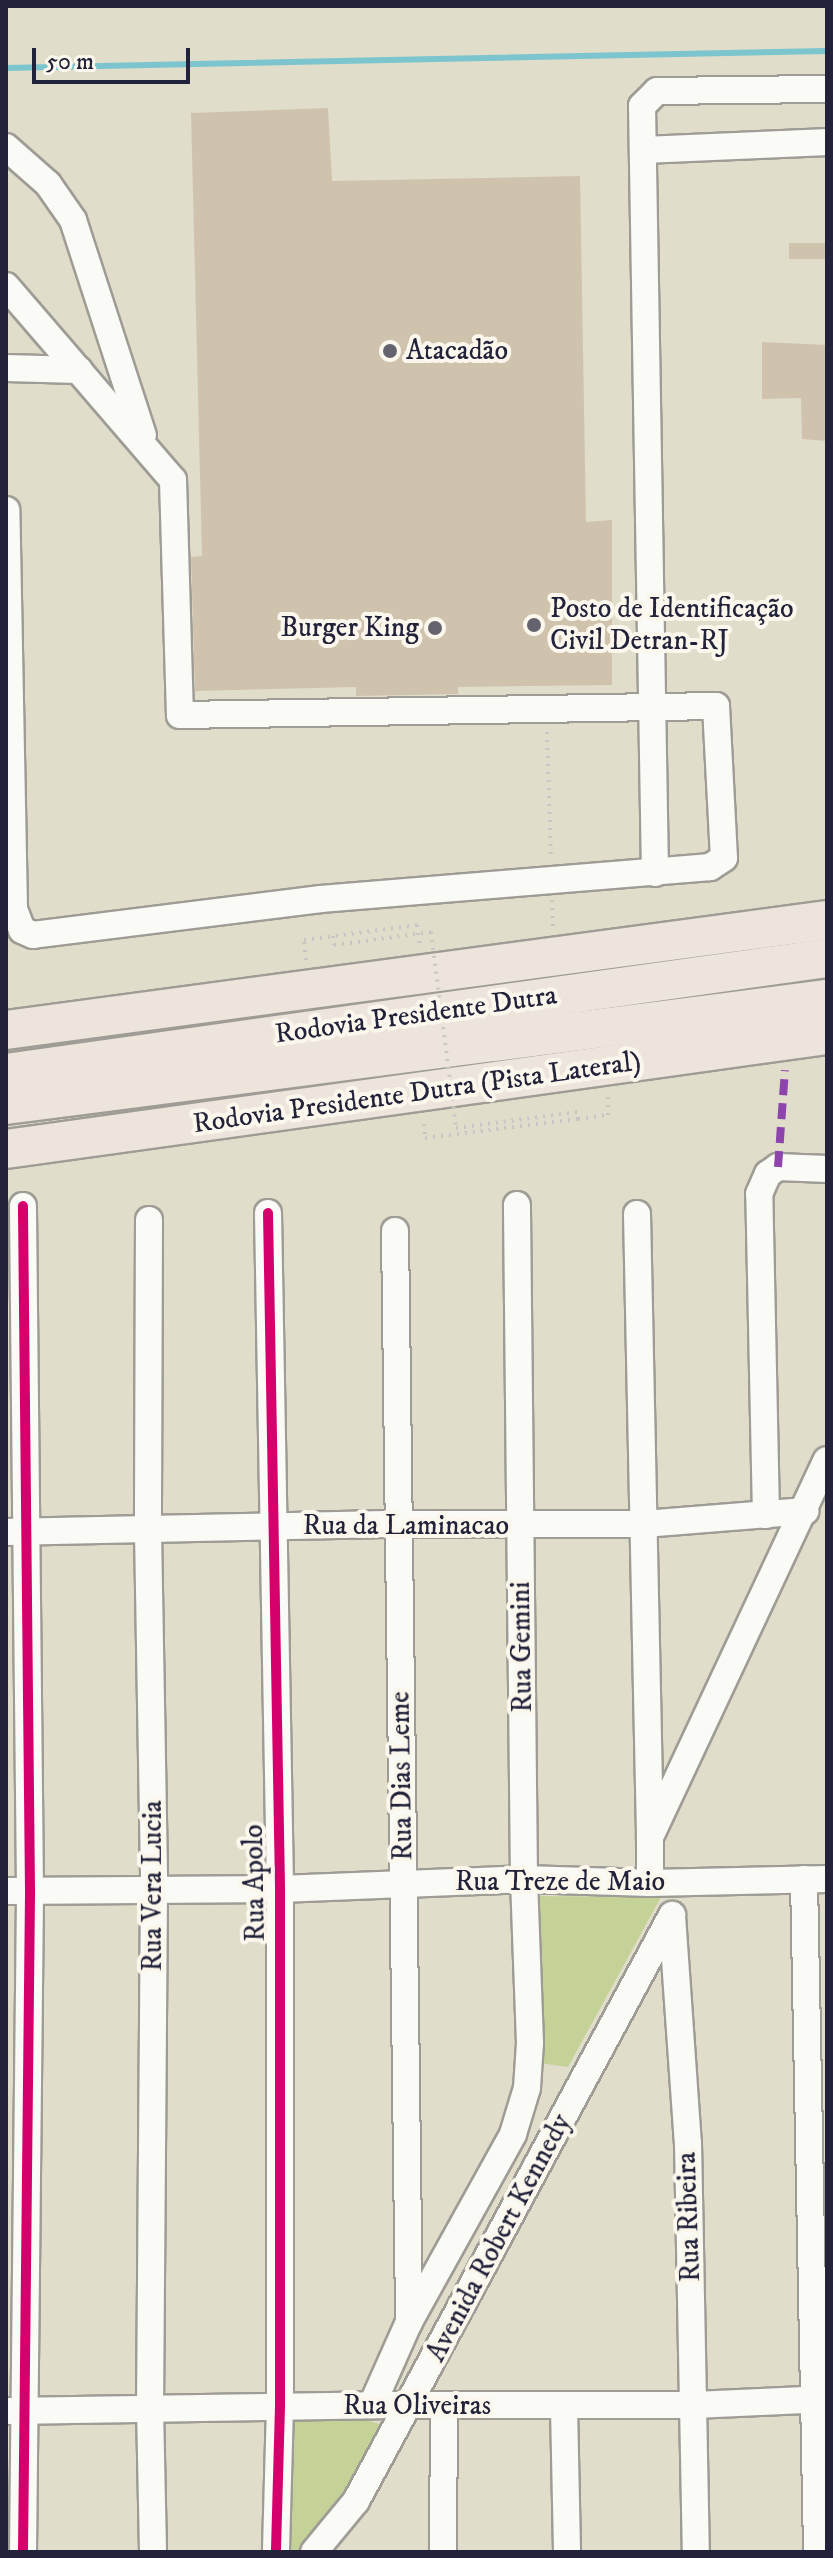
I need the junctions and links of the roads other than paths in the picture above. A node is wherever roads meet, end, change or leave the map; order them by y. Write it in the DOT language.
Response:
graph roads {
  1 [pos="827,89"];
  2 [pos="827,142"];
  3 [pos="6,147"];
  4 [pos="645,150"];
  5 [pos="6,286"];
  6 [pos="6,368"];
  7 [pos="79,370"];
  8 [pos="146,446"];
  9 [pos="6,510"];
  10 [pos="653,709"];
  11 [pos="655,873"];
  12 [pos="827,920"];
  13 [pos="827,958"];
  14 [pos="827,999"];
  15 [pos="6,1030"];
  16 [pos="827,1035"];
  17 [pos="6,1073"];
  18 [pos="6,1105"];
  19 [pos="6,1149"];
  20 [pos="827,1169"];
  21 [pos="517,1205"];
  22 [pos="23,1206"];
  23 [pos="268,1213"];
  24 [pos="637,1214"];
  25 [pos="149,1220"];
  26 [pos="395,1231"];
  27 [pos="827,1460"];
  28 [pos="805,1511"];
  29 [pos="766,1515"];
  30 [pos="398,1524"];
  31 [pos="644,1524"];
  32 [pos="521,1526"];
  33 [pos="274,1527"];
  34 [pos="148,1531"];
  35 [pos="16,1532"];
  36 [pos="650,1837"];
  37 [pos="524,1879"];
  38 [pos="815,1879"];
  39 [pos="662,1883"];
  40 [pos="403,1885"];
  41 [pos="280,1889"];
  42 [pos="18,1890"];
  43 [pos="154,1890"];
  44 [pos="672,1915"];
  45 [pos="527,2088"];
  46 [pos="409,2322"];
  47 [pos="821,2399"];
  48 [pos="372,2405"];
  49 [pos="694,2405"];
  50 [pos="280,2406"];
  51 [pos="408,2406"];
  52 [pos="444,2407"];
  53 [pos="564,2407"];
  54 [pos="150,2408"];
  55 [pos="15,2411"];
  56 [pos="316,2551"];
  57 [pos="23,2552"];
  58 [pos="153,2552"];
  59 [pos="276,2552"];
  60 [pos="443,2552"];
  61 [pos="567,2552"];
  62 [pos="696,2552"];
  63 [pos="817,2552"];
  1 -- 4 [label="street"];
  2 -- 4 [label="street"];
  3 -- 8 [label="street"];
  4 -- 10 [label="street"];
  5 -- 7 [label="street"];
  6 -- 7 [label="street"];
  7 -- 8 [label="street"];
  8 -- 10 [label="street"];
  9 -- 11 [label="street"];
  10 -- 11 [label="street"];
  10 -- 11 [label="street"];
  12 -- 15 [label="highway"];
  13 -- 17 [label="highway, Rodovia Presidente Dutra"];
  14 -- 18 [label="highway, Rodovia Presidente Dutra"];
  16 -- 19 [label="highway, Rodovia Presidente Dutra (Pista Lateral)"];
  20 -- 29 [label="street"];
  21 -- 32 [label="street, Rua Gemini"];
  22 -- 35 [label="street"];
  23 -- 33 [label="street, Rua Apolo"];
  24 -- 31 [label="street"];
  25 -- 34 [label="street, Rua Vera Lucia"];
  26 -- 30 [label="street, Rua Dias Leme"];
  27 -- 28 [label="street"];
  28 -- 29 [label="street, Rua da Laminacao"];
  28 -- 36 [label="street"];
  29 -- 31 [label="street, Rua da Laminacao"];
  30 -- 32 [label="street, Rua da Laminacao"];
  30 -- 33 [label="street, Rua da Laminacao"];
  30 -- 40 [label="street, Rua Dias Leme"];
  31 -- 32 [label="street, Rua da Laminacao"];
  31 -- 36 [label="street"];
  32 -- 37 [label="street, Rua Gemini"];
  33 -- 34 [label="street, Rua da Laminacao"];
  33 -- 41 [label="street, Rua Apolo"];
  34 -- 35 [label="street, Rua da Laminacao"];
  34 -- 43 [label="street, Rua Vera Lucia"];
  35 -- 42 [label="street"];
  36 -- 39 [label="street"];
  37 -- 39 [label="street, Rua Treze de Maio"];
  37 -- 40 [label="street, Rua Treze de Maio"];
  37 -- 45 [label="street, Rua Gemini"];
  38 -- 39 [label="street, Rua Treze de Maio"];
  38 -- 47 [label="street"];
  39 -- 44 [label="street, Rua Ribeira"];
  40 -- 41 [label="street, Rua Treze de Maio"];
  40 -- 46 [label="street, Rua Dias Leme"];
  41 -- 43 [label="street, Rua Treze de Maio"];
  41 -- 50 [label="street, Rua Apolo"];
  42 -- 43 [label="street, Rua Treze de Maio"];
  42 -- 55 [label="street"];
  43 -- 54 [label="street, Rua Vera Lucia"];
  44 -- 49 [label="street, Rua Ribeira"];
  44 -- 51 [label="street, Avenida Robert Kennedy"];
  45 -- 46 [label="street, Avenida Robert Kennedy"];
  46 -- 48 [label="street, Avenida Robert Kennedy"];
  47 -- 49 [label="street, Rua Oliveiras"];
  47 -- 63 [label="street"];
  48 -- 50 [label="street, Rua Oliveiras"];
  48 -- 51 [label="street, Rua Oliveiras"];
  49 -- 53 [label="street, Rua Oliveiras"];
  49 -- 62 [label="street, Rua Ribeira"];
  50 -- 54 [label="street, Rua Oliveiras"];
  50 -- 59 [label="street, Rua Apolo"];
  51 -- 52 [label="street, Rua Oliveiras"];
  51 -- 56 [label="street, Avenida Robert Kennedy"];
  52 -- 53 [label="street, Rua Oliveiras"];
  52 -- 60 [label="street"];
  53 -- 61 [label="street"];
  54 -- 55 [label="street, Rua Oliveiras"];
  54 -- 58 [label="street, Rua Vera Lucia"];
  55 -- 57 [label="street"];
}
